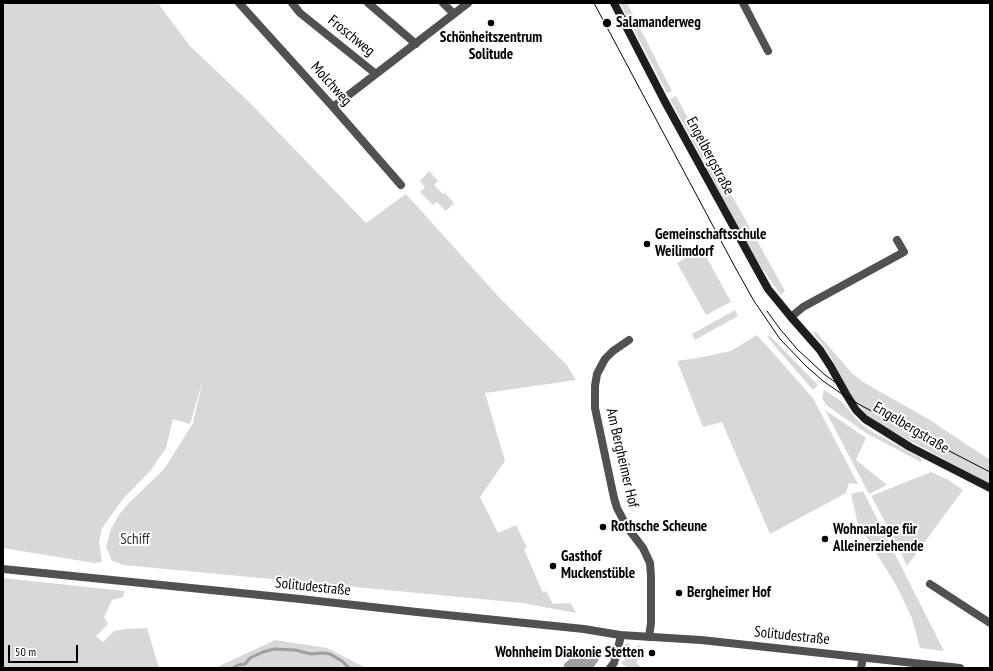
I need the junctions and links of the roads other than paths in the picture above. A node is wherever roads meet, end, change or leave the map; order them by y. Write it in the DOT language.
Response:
graph roads {
  1 [pos="239,3"];
  2 [pos="292,3"];
  3 [pos="368,3"];
  4 [pos="443,3"];
  5 [pos="468,3"];
  6 [pos="614,3"];
  7 [pos="743,3"];
  8 [pos="454,14"];
  9 [pos="416,44"];
  10 [pos="768,51"];
  11 [pos="376,74"];
  12 [pos="334,107"];
  13 [pos="401,185"];
  14 [pos="897,240"];
  15 [pos="791,317"];
  16 [pos="629,340"];
  17 [pos="990,488"];
  18 [pos="3,569"];
  19 [pos="930,584"];
  20 [pos="990,623"];
  21 [pos="620,635"];
  22 [pos="649,637"];
  23 [pos="863,658"];
  24 [pos="610,668"];
  25 [pos="861,668"];
  26 [pos="960,668"];
  1 -- 12 [label="street, Molchweg"];
  2 -- 11 [label="street, Froschweg"];
  3 -- 9 [label="street"];
  4 -- 8 [label="street"];
  5 -- 8 [label="street"];
  6 -- 15 [label="main road, Engelbergstraße"];
  7 -- 10 [label="street"];
  8 -- 9 [label="street"];
  9 -- 11 [label="street"];
  11 -- 12 [label="street"];
  12 -- 13 [label="street, Molchweg"];
  14 -- 15 [label="street"];
  15 -- 17 [label="main road, Engelbergstraße"];
  16 -- 22 [label="street, Am Bergheimer Hof"];
  18 -- 21 [label="street, Solitudestraße"];
  19 -- 20 [label="street"];
  21 -- 22 [label="street, Solitudestraße"];
  21 -- 24 [label="street"];
  22 -- 23 [label="street, Solitudestraße"];
  23 -- 25 [label="street"];
  23 -- 26 [label="street, Solitudestraße"];
}
